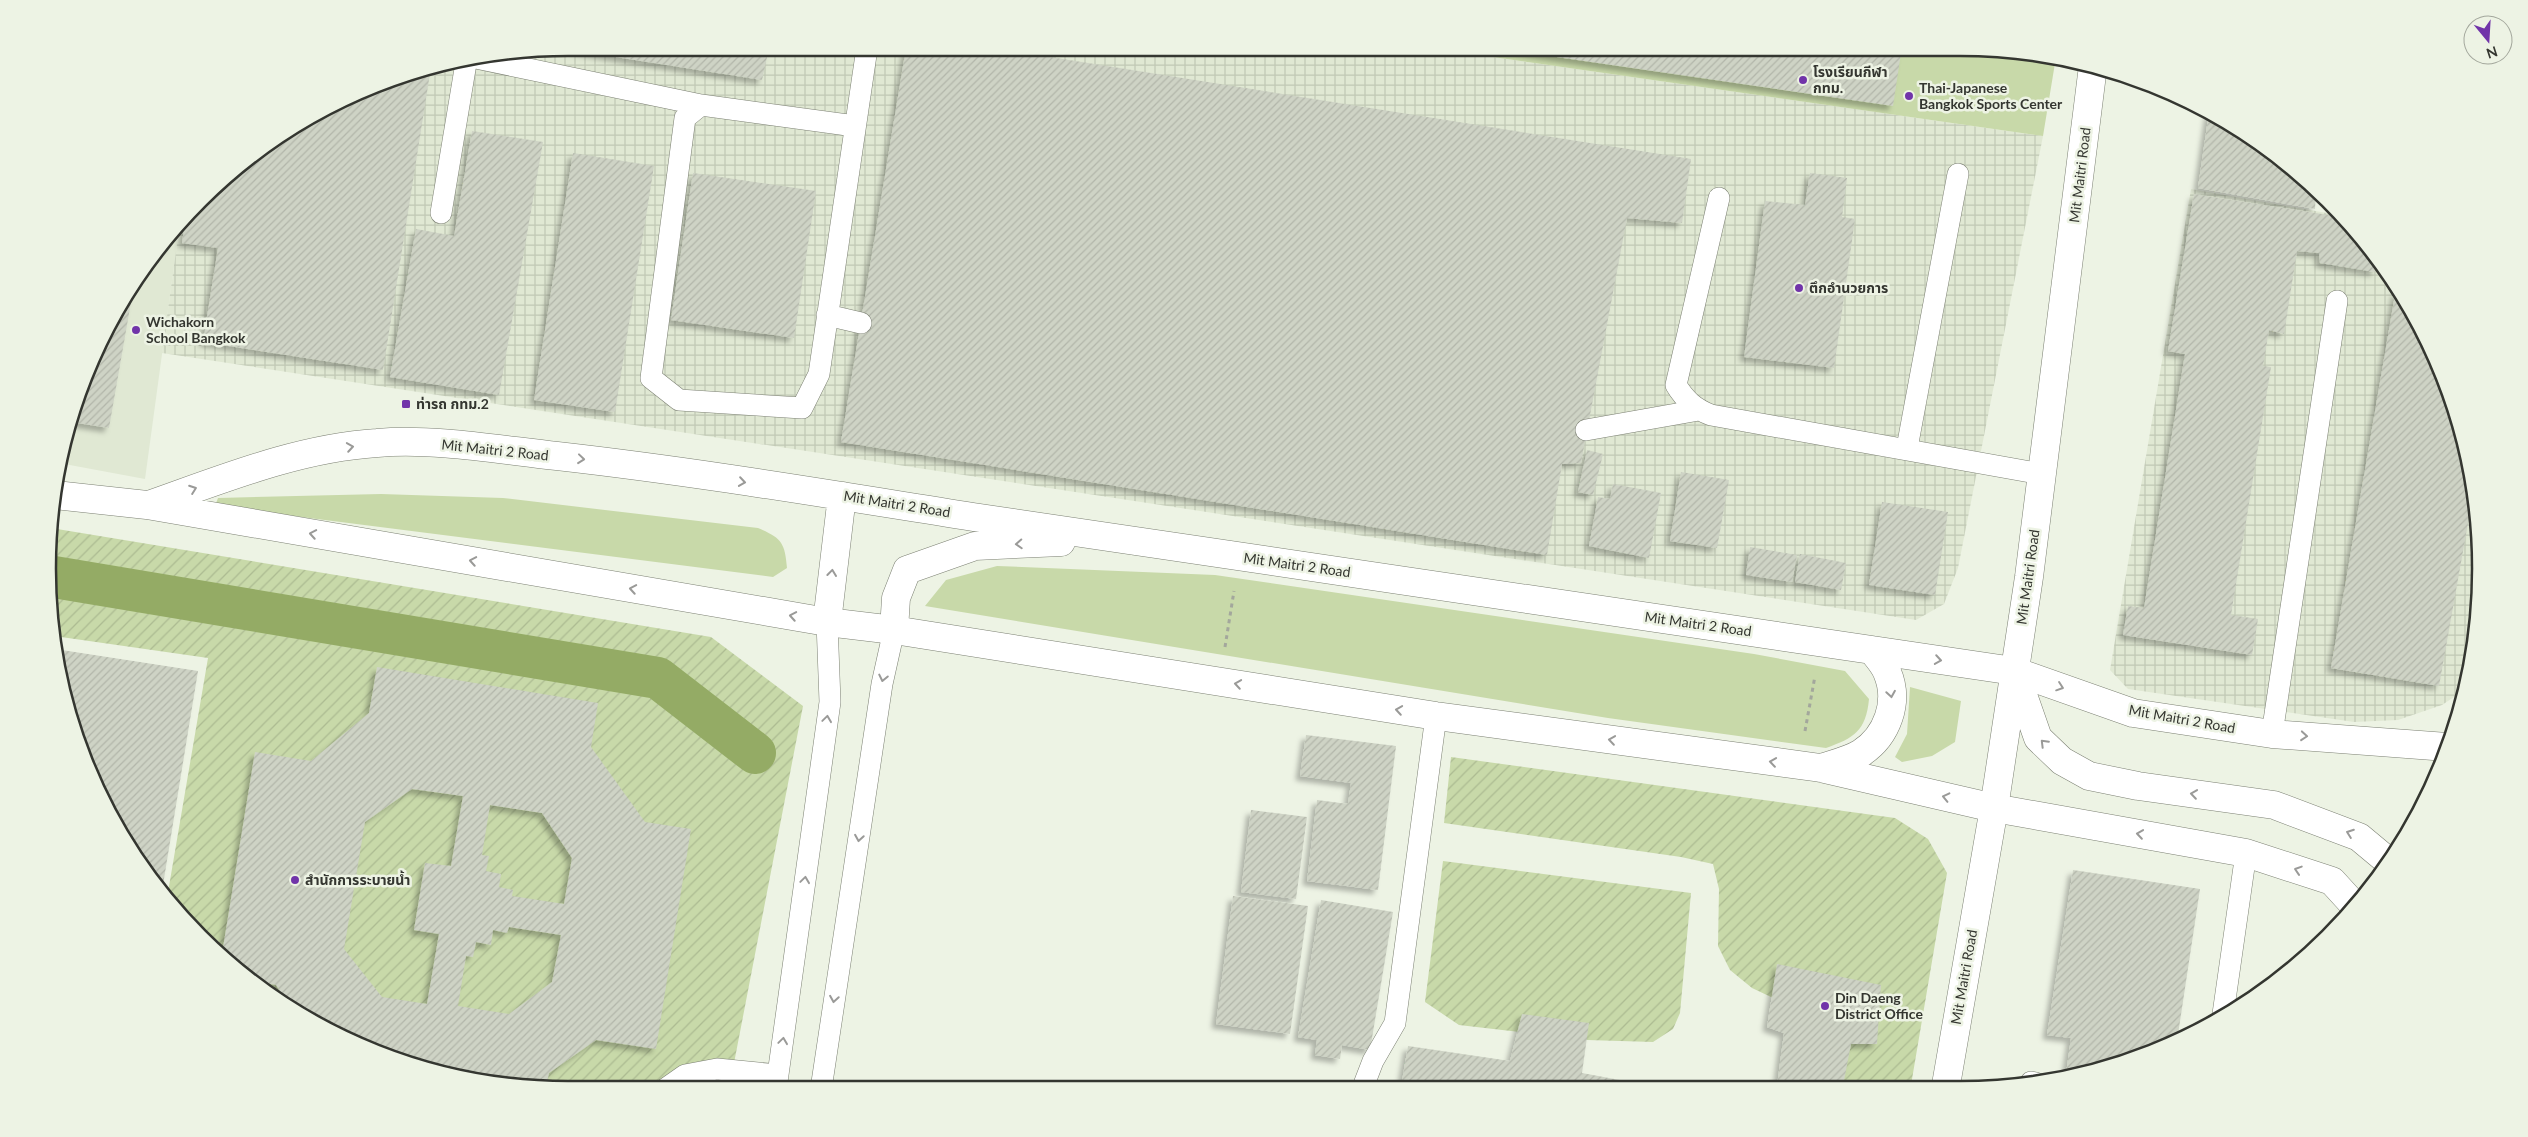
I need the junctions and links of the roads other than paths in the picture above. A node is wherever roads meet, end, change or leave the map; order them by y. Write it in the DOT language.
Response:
graph roads {
  1 [pos="866,56"];
  2 [pos="494,62"];
  3 [pos="467,66"];
  4 [pos="2092,74"];
  5 [pos="701,105"];
  6 [pos="855,126"];
  7 [pos="1958,174"];
  8 [pos="1719,198"];
  9 [pos="441,213"];
  10 [pos="2337,301"];
  11 [pos="827,315"];
  12 [pos="861,323"];
  13 [pos="1699,410"];
  14 [pos="1586,430"];
  15 [pos="1907,448"];
  16 [pos="2042,474"];
  17 [pos="62,496"];
  18 [pos="842,496"];
  19 [pos="148,505"];
  20 [pos="1120,539"];
  21 [pos="827,622"];
  22 [pos="894,630"];
  23 [pos="1872,650"];
  24 [pos="2014,671"];
  25 [pos="1436,716"];
  26 [pos="2272,734"];
  27 [pos="2440,746"];
  28 [pos="1821,768"];
  29 [pos="1994,808"];
  30 [pos="2246,853"];
  31 [pos="2382,857"];
  32 [pos="2349,901"];
  33 [pos="2224,1007"];
  34 [pos="676,1081"];
  35 [pos="772,1081"];
  36 [pos="777,1081"];
  37 [pos="822,1081"];
  38 [pos="1365,1081"];
  39 [pos="1947,1081"];
  1 -- 6 [label="lane"];
  2 -- 5 [label="lane"];
  3 -- 9 [label="lane"];
  4 -- 16 [label="street, Mit Maitri Road"];
  5 -- 6 [label="lane"];
  5 -- 11 [label="lane"];
  6 -- 11 [label="lane"];
  7 -- 15 [label="lane"];
  8 -- 13 [label="lane"];
  10 -- 26 [label="lane"];
  11 -- 12 [label="lane"];
  13 -- 14 [label="lane"];
  13 -- 15 [label="lane"];
  15 -- 16 [label="lane"];
  16 -- 24 [label="street, Mit Maitri Road"];
  17 -- 19 [label="street, Mit Maitri 2 Road"];
  19 -- 18 [label="street, Mit Maitri 2 Road, one-way"];
  18 -- 20 [label="street, Mit Maitri 2 Road"];
  21 -- 18 [label="street, one-way"];
  21 -- 19 [label="street, Mit Maitri 2 Road, one-way"];
  20 -- 22 [label="street, one-way"];
  20 -- 23 [label="street, Mit Maitri 2 Road"];
  21 -- 22 [label="street, Mit Maitri 2 Road"];
  36 -- 21 [label="lane, one-way"];
  25 -- 22 [label="street, Mit Maitri 2 Road, one-way"];
  22 -- 37 [label="lane, one-way"];
  23 -- 24 [label="street, Mit Maitri 2 Road, one-way"];
  23 -- 28 [label="street, one-way"];
  24 -- 26 [label="street, Mit Maitri 2 Road, one-way"];
  24 -- 29 [label="street, Mit Maitri Road"];
  31 -- 24 [label="street, one-way"];
  28 -- 25 [label="street, Mit Maitri 2 Road, one-way"];
  25 -- 38 [label="lane"];
  26 -- 27 [label="street, Mit Maitri 2 Road, one-way"];
  29 -- 28 [label="street, Mit Maitri 2 Road, one-way"];
  30 -- 29 [label="street, Mit Maitri 2 Road, one-way"];
  29 -- 39 [label="street, Mit Maitri Road"];
  32 -- 30 [label="street, Mit Maitri 2 Road, one-way"];
  30 -- 33 [label="lane"];
  34 -- 35 [label="lane"];
}
